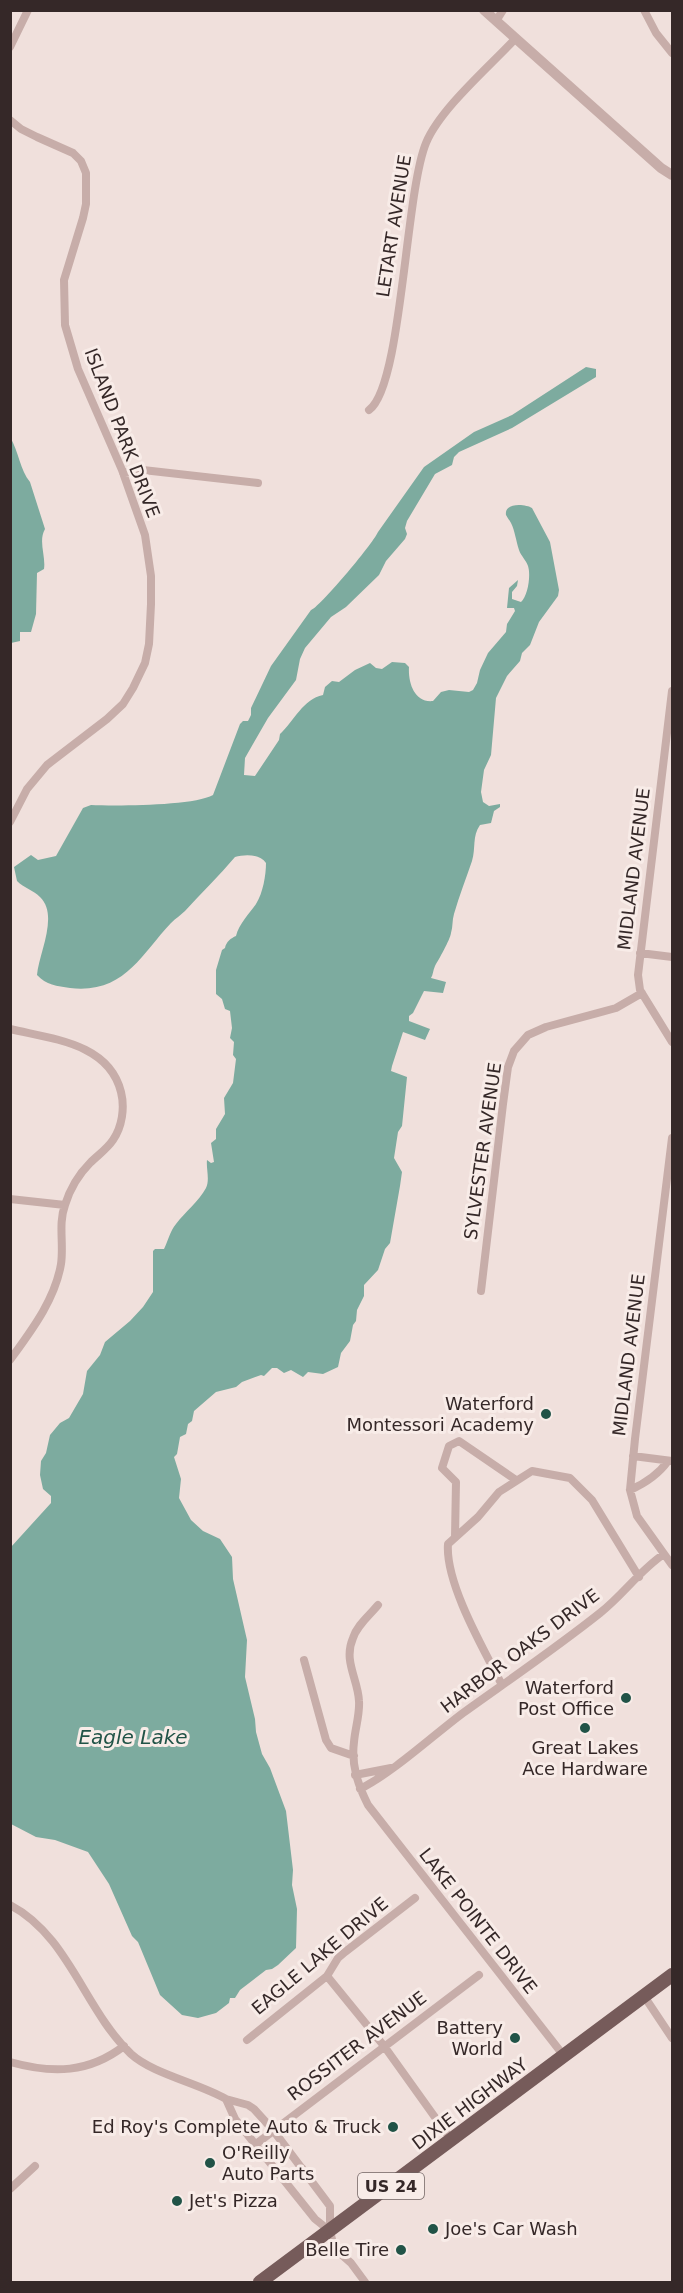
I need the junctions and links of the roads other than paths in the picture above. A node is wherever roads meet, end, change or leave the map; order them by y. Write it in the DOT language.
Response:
graph roads {
  1 [pos="28,10"];
  2 [pos="483,10"];
  3 [pos="503,10"];
  4 [pos="644,10"];
  5 [pos="496,21"];
  6 [pos="515,39"];
  7 [pos="10,47"];
  8 [pos="672,52"];
  9 [pos="10,120"];
  10 [pos="672,173"];
  11 [pos="369,410"];
  12 [pos="123,473"];
  13 [pos="258,483"];
  14 [pos="672,691"];
  15 [pos="10,822"];
  16 [pos="640,954"];
  17 [pos="672,957"];
  18 [pos="642,993"];
  19 [pos="10,1029"];
  20 [pos="672,1042"];
  21 [pos="672,1138"];
  22 [pos="10,1199"];
  23 [pos="64,1205"];
  24 [pos="482,1291"];
  25 [pos="11,1356"];
  26 [pos="633,1456"];
  27 [pos="670,1461"];
  28 [pos="516,1480"];
  29 [pos="630,1490"];
  30 [pos="455,1537"];
  31 [pos="664,1554"];
  32 [pos="672,1565"];
  33 [pos="639,1576"];
  34 [pos="378,1605"];
  35 [pos="304,1660"];
  36 [pos="502,1685"];
  37 [pos="354,1756"];
  38 [pos="391,1768"];
  39 [pos="355,1775"];
  40 [pos="360,1789"];
  41 [pos="415,1898"];
  42 [pos="10,1905"];
  43 [pos="479,1975"];
  44 [pos="672,1975"];
  45 [pos="327,1976"];
  46 [pos="644,1996"];
  47 [pos="672,2038"];
  48 [pos="247,2040"];
  49 [pos="124,2046"];
  50 [pos="384,2046"];
  51 [pos="564,2056"];
  52 [pos="10,2062"];
  53 [pos="226,2098"];
  54 [pos="273,2130"];
  55 [pos="452,2140"];
  56 [pos="256,2144"];
  57 [pos="35,2166"];
  58 [pos="302,2168"];
  59 [pos="285,2181"];
  60 [pos="10,2188"];
  61 [pos="330,2231"];
  62 [pos="260,2283"];
  63 [pos="365,2283"];
  1 -- 7 [label="street"];
  2 -- 5 [label="street"];
  3 -- 5 [label="street"];
  4 -- 8 [label="street"];
  5 -- 6 [label="street"];
  6 -- 10 [label="street"];
  6 -- 11 [label="street, LETART AVENUE"];
  9 -- 12 [label="street, ISLAND PARK DRIVE"];
  12 -- 13 [label="street"];
  12 -- 15 [label="street, ISLAND PARK DRIVE"];
  14 -- 16 [label="street, MIDLAND AVENUE"];
  16 -- 17 [label="street"];
  16 -- 18 [label="street, MIDLAND AVENUE"];
  18 -- 20 [label="street, MIDLAND AVENUE"];
  18 -- 24 [label="street, SYLVESTER AVENUE"];
  19 -- 23 [label="street"];
  21 -- 26 [label="street, MIDLAND AVENUE"];
  22 -- 23 [label="street"];
  23 -- 25 [label="street"];
  26 -- 27 [label="street"];
  26 -- 29 [label="street, MIDLAND AVENUE"];
  27 -- 29 [label="street"];
  28 -- 30 [label="street"];
  28 -- 30 [label="street"];
  28 -- 33 [label="street"];
  29 -- 31 [label="street, MIDLAND AVENUE"];
  30 -- 36 [label="street"];
  31 -- 32 [label="street, MIDLAND AVENUE"];
  31 -- 33 [label="street, HARBOR OAKS DRIVE"];
  33 -- 36 [label="street, HARBOR OAKS DRIVE"];
  34 -- 37 [label="street, LAKE POINTE DRIVE"];
  35 -- 37 [label="street"];
  36 -- 38 [label="street, HARBOR OAKS DRIVE"];
  37 -- 39 [label="street, LAKE POINTE DRIVE"];
  38 -- 39 [label="street"];
  38 -- 40 [label="street, HARBOR OAKS DRIVE"];
  39 -- 40 [label="street, LAKE POINTE DRIVE"];
  40 -- 51 [label="street, LAKE POINTE DRIVE"];
  41 -- 45 [label="street, EAGLE LAKE DRIVE"];
  42 -- 49 [label="street"];
  43 -- 50 [label="street, ROSSITER AVENUE"];
  44 -- 46 [label="main road, DIXIE HIGHWAY / US 24"];
  45 -- 48 [label="street, EAGLE LAKE DRIVE"];
  45 -- 50 [label="street"];
  46 -- 47 [label="street"];
  46 -- 51 [label="main road, DIXIE HIGHWAY / US 24"];
  49 -- 52 [label="street"];
  49 -- 53 [label="street"];
  50 -- 54 [label="street, ROSSITER AVENUE"];
  50 -- 55 [label="street"];
  51 -- 55 [label="main road, DIXIE HIGHWAY / US 24"];
  53 -- 54 [label="street"];
  53 -- 56 [label="street"];
  54 -- 56 [label="street, ROSSITER AVENUE"];
  54 -- 58 [label="street"];
  55 -- 61 [label="main road, DIXIE HIGHWAY / US 24"];
  56 -- 59 [label="street"];
  57 -- 60 [label="street"];
  58 -- 59 [label="street"];
  58 -- 61 [label="street"];
  59 -- 61 [label="street"];
  61 -- 62 [label="main road, DIXIE HIGHWAY / US 24"];
  61 -- 63 [label="street"];
}
